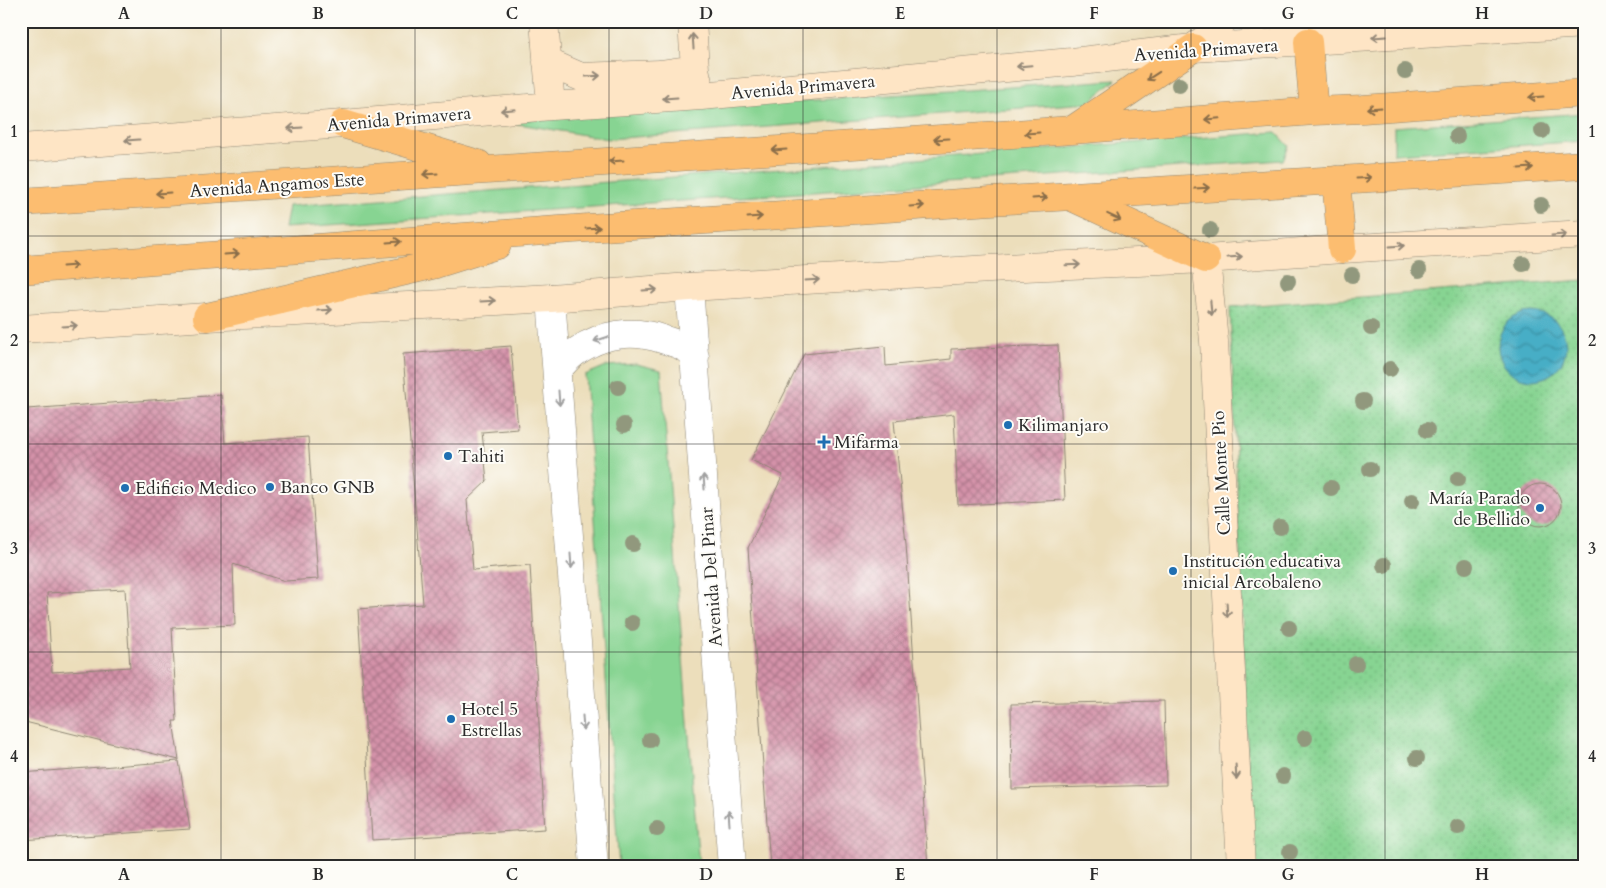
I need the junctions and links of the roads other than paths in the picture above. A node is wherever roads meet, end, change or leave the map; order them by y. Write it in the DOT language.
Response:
graph roads {
  1 [pos="544,21"];
  2 [pos="692,21"];
  3 [pos="1223,21"];
  4 [pos="1283,21"];
  5 [pos="1585,24"];
  6 [pos="1308,42"];
  7 [pos="1193,48"];
  8 [pos="547,62"];
  9 [pos="695,69"];
  10 [pos="1585,93"];
  11 [pos="701,96"];
  12 [pos="551,106"];
  13 [pos="1314,111"];
  14 [pos="343,124"];
  15 [pos="1072,130"];
  16 [pos="22,142"];
  17 [pos="1585,165"];
  18 [pos="496,170"];
  19 [pos="1336,180"];
  20 [pos="1070,196"];
  21 [pos="21,202"];
  22 [pos="544,231"];
  23 [pos="1585,234"];
  24 [pos="1342,249"];
  25 [pos="1206,259"];
  26 [pos="21,270"];
  27 [pos="689,287"];
  28 [pos="551,298"];
  29 [pos="207,317"];
  30 [pos="21,329"];
  31 [pos="695,358"];
  32 [pos="557,370"];
  33 [pos="594,867"];
  34 [pos="732,867"];
  35 [pos="1240,867"];
  1 -- 8 [label="main road"];
  9 -- 2 [label="main road, one-way"];
  3 -- 7 [label="main road"];
  4 -- 6 [label="main road"];
  5 -- 6 [label="main road, Avenida Primavera, one-way"];
  6 -- 7 [label="main road, Avenida Primavera"];
  6 -- 13 [label="main road"];
  7 -- 11 [label="main road, Avenida Primavera, one-way"];
  7 -- 15 [label="main road, one-way"];
  8 -- 9 [label="main road, one-way"];
  8 -- 12 [label="main road"];
  9 -- 11 [label="main road"];
  10 -- 13 [label="main road, one-way"];
  11 -- 12 [label="main road, Avenida Primavera, one-way"];
  12 -- 14 [label="main road, Avenida Primavera, one-way"];
  13 -- 15 [label="main road, one-way"];
  14 -- 16 [label="main road, Avenida Primavera, one-way"];
  14 -- 18 [label="main road"];
  15 -- 18 [label="main road, one-way"];
  19 -- 17 [label="main road, one-way"];
  18 -- 21 [label="main road, Avenida Angamos Este, one-way"];
  20 -- 19 [label="main road, one-way"];
  19 -- 24 [label="main road"];
  22 -- 20 [label="main road, one-way"];
  20 -- 25 [label="main road, one-way"];
  26 -- 22 [label="main road, one-way"];
  22 -- 29 [label="main road"];
  24 -- 23 [label="main road, one-way"];
  25 -- 24 [label="main road, one-way"];
  27 -- 25 [label="main road, one-way"];
  25 -- 35 [label="main road, Calle Monte Pio, one-way"];
  28 -- 27 [label="main road, one-way"];
  27 -- 31 [label="street, Avenida Del Pinar"];
  29 -- 28 [label="main road, one-way"];
  28 -- 32 [label="street"];
  30 -- 29 [label="main road, one-way"];
  31 -- 32 [label="street, one-way"];
  34 -- 31 [label="street, Avenida Del Pinar, one-way"];
  32 -- 33 [label="street, one-way"];
}
